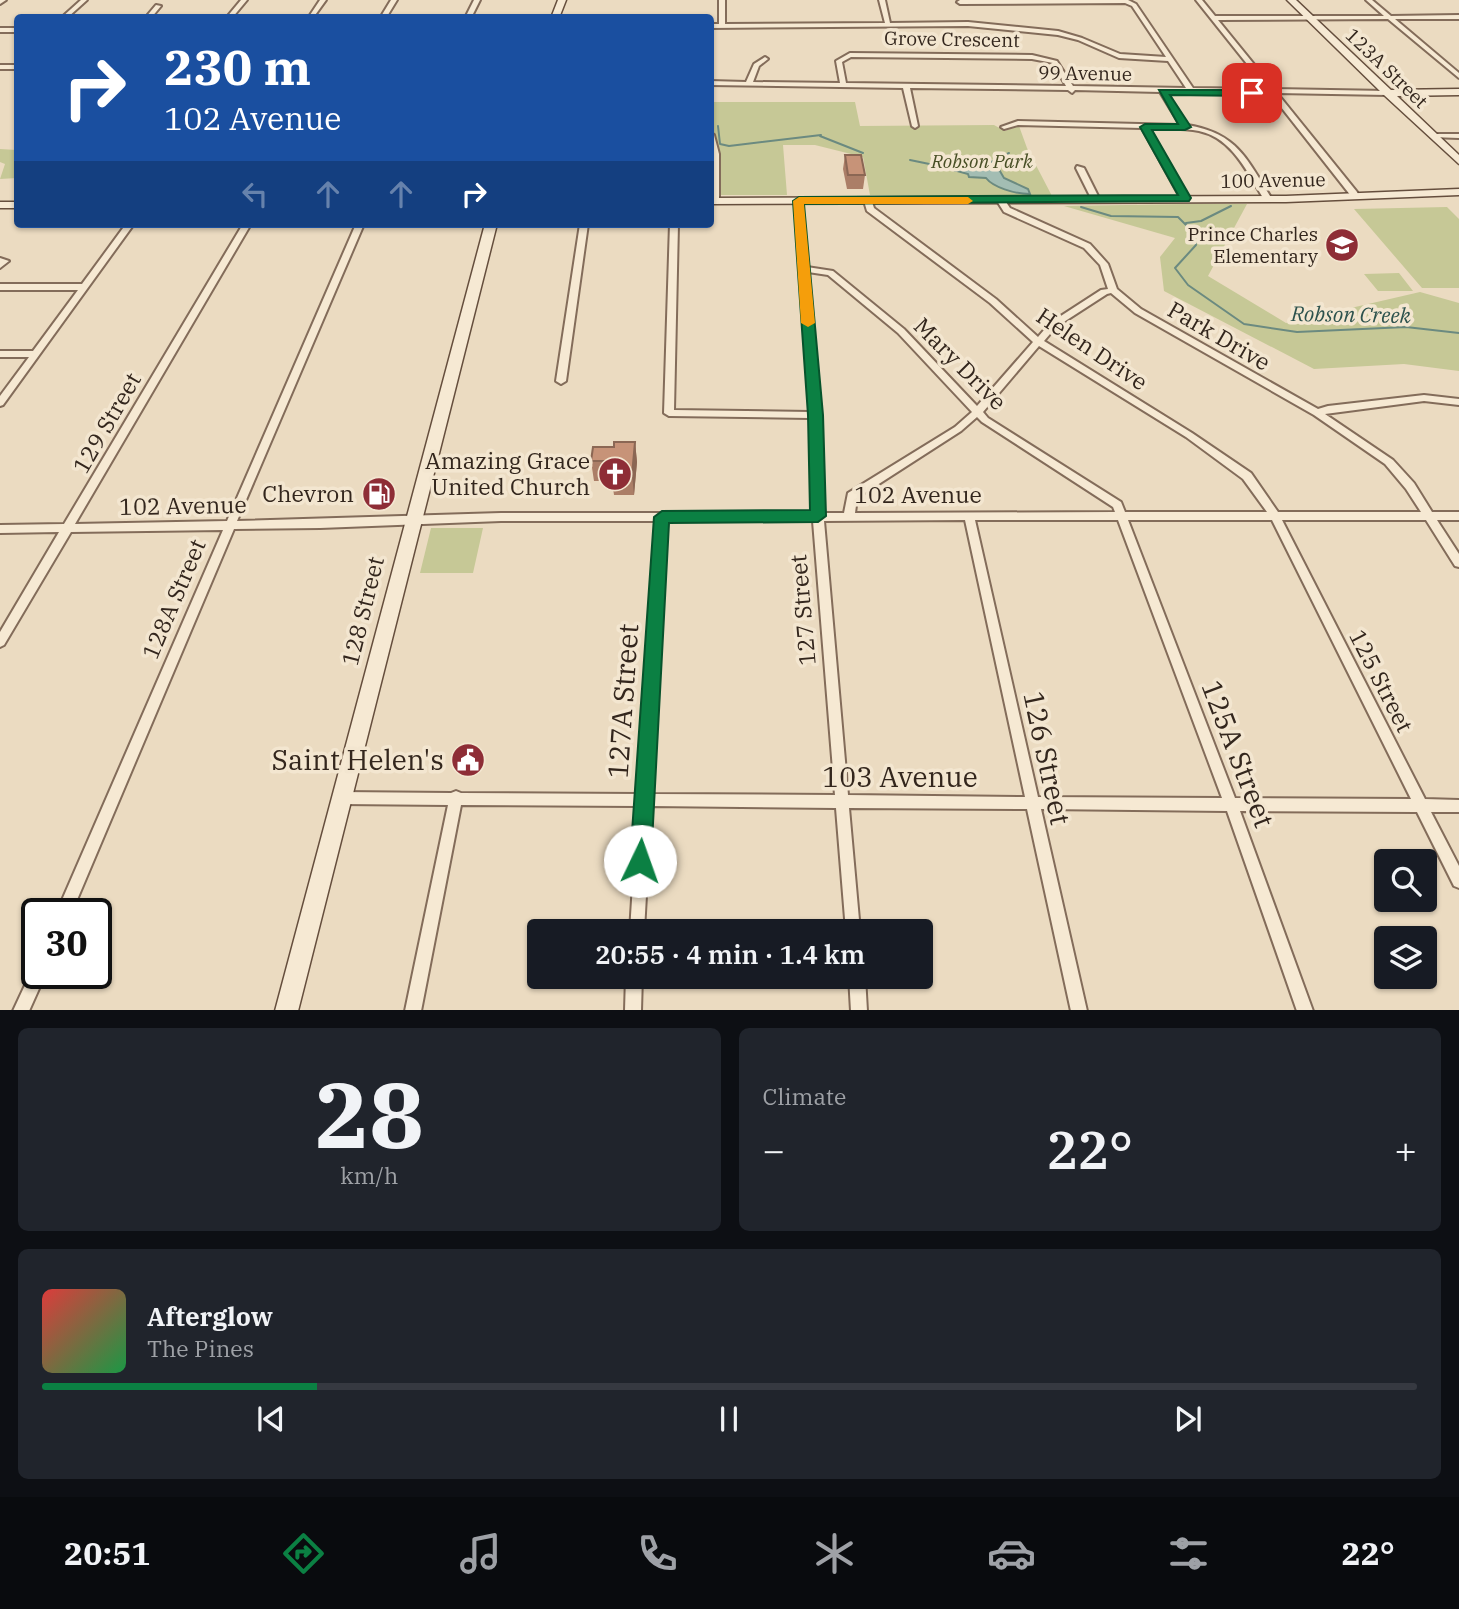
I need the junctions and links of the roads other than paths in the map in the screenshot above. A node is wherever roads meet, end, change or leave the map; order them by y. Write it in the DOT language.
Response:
graph roads {
  1 [pos="84,0"];
  2 [pos="244,0"];
  3 [pos="722,0"];
  4 [pos="882,0"];
  5 [pos="1199,0"];
  6 [pos="1291,0"];
  7 [pos="1369,0"];
  8 [pos="961,3"];
  9 [pos="158,6"];
  10 [pos="68,14"];
  11 [pos="151,14"];
  12 [pos="232,14"];
  13 [pos="965,15"];
  14 [pos="1214,18"];
  15 [pos="1310,18"];
  16 [pos="1391,18"];
  17 [pos="1459,18"];
  18 [pos="968,24"];
  19 [pos="888,25"];
  20 [pos="714,26"];
  21 [pos="722,26"];
  22 [pos="1080,28"];
  23 [pos="1072,36"];
  24 [pos="765,59"];
  25 [pos="1170,59"];
  26 [pos="1459,76"];
  27 [pos="714,83"];
  28 [pos="749,83"];
  29 [pos="843,84"];
  30 [pos="906,86"];
  31 [pos="1072,90"];
  32 [pos="1163,92"];
  33 [pos="1192,92"];
  34 [pos="1459,92"];
  35 [pos="1274,93"];
  36 [pos="1387,93"];
  37 [pos="915,126"];
  38 [pos="1004,127"];
  39 [pos="1145,127"];
  40 [pos="1185,127"];
  41 [pos="1433,136"];
  42 [pos="1459,136"];
  43 [pos="714,150"];
  44 [pos="1459,161"];
  45 [pos="1080,168"];
  46 [pos="714,178"];
  47 [pos="1459,192"];
  48 [pos="1354,194"];
  49 [pos="1185,198"];
  50 [pos="1268,199"];
  51 [pos="1096,200"];
  52 [pos="714,201"];
  53 [pos="799,201"];
  54 [pos="868,201"];
  55 [pos="1001,201"];
  56 [pos="127,228"];
  57 [pos="245,228"];
  58 [pos="358,228"];
  59 [pos="490,228"];
  60 [pos="583,228"];
  61 [pos="674,228"];
  62 [pos="0,260"];
  63 [pos="0,266"];
  64 [pos="804,270"];
  65 [pos="0,287"];
  66 [pos="85,287"];
  67 [pos="1113,290"];
  68 [pos="1037,341"];
  69 [pos="0,354"];
  70 [pos="36,354"];
  71 [pos="561,381"];
  72 [pos="1459,402"];
  73 [pos="0,403"];
  74 [pos="976,413"];
  75 [pos="1317,414"];
  76 [pos="815,415"];
  77 [pos="1265,499"];
  78 [pos="818,516"];
  79 [pos="849,516"];
  80 [pos="969,516"];
  81 [pos="1122,516"];
  82 [pos="1275,516"];
  83 [pos="1428,516"];
  84 [pos="1459,516"];
  85 [pos="662,517"];
  86 [pos="412,520"];
  87 [pos="230,526"];
  88 [pos="68,528"];
  89 [pos="0,529"];
  90 [pos="1459,564"];
  91 [pos="0,642"];
  92 [pos="456,797"];
  93 [pos="341,798"];
  94 [pos="643,800"];
  95 [pos="843,801"];
  96 [pos="1032,802"];
  97 [pos="1231,804"];
  98 [pos="1421,806"];
  99 [pos="1459,806"];
  100 [pos="1459,881"];
  101 [pos="70,898"];
  102 [pos="638,919"];
  103 [pos="852,919"];
  104 [pos="31,989"];
  105 [pos="634,989"];
  106 [pos="858,989"];
  107 [pos="22,1010"];
  108 [pos="286,1010"];
  109 [pos="413,1010"];
  110 [pos="633,1010"];
  111 [pos="859,1010"];
  112 [pos="1079,1010"];
  113 [pos="1305,1010"];
  1 -- 10 [label="street"];
  2 -- 12 [label="street"];
  3 -- 21 [label="street"];
  4 -- 19 [label="street"];
  5 -- 14 [label="street"];
  6 -- 15 [label="street, 123A Street"];
  7 -- 16 [label="street"];
  8 -- 25 [label="street"];
  9 -- 11 [label="street"];
  13 -- 18 [label="street"];
  14 -- 15 [label="street"];
  14 -- 35 [label="street"];
  15 -- 16 [label="street"];
  15 -- 36 [label="street, 123A Street"];
  16 -- 17 [label="street"];
  16 -- 26 [label="street"];
  18 -- 19 [label="street"];
  18 -- 23 [label="street"];
  19 -- 21 [label="street"];
  20 -- 21 [label="street"];
  22 -- 23 [label="street"];
  23 -- 25 [label="street"];
  24 -- 28 [label="street"];
  25 -- 33 [label="street"];
  27 -- 28 [label="street, 99 Avenue"];
  28 -- 29 [label="street, 99 Avenue"];
  29 -- 30 [label="street, 99 Avenue"];
  29 -- 31 [label="street, Grove Crescent"];
  30 -- 31 [label="street, 99 Avenue"];
  30 -- 37 [label="street"];
  31 -- 32 [label="street, 99 Avenue"];
  32 -- 33 [label="street, 99 Avenue"];
  32 -- 40 [label="street"];
  33 -- 35 [label="street, 99 Avenue"];
  34 -- 36 [label="street, 99 Avenue"];
  35 -- 36 [label="street, 99 Avenue"];
  35 -- 48 [label="street"];
  36 -- 41 [label="street, 123A Street"];
  38 -- 39 [label="street"];
  39 -- 40 [label="street"];
  39 -- 49 [label="street"];
  40 -- 50 [label="street"];
  41 -- 42 [label="street"];
  41 -- 44 [label="street, 123A Street"];
  43 -- 46 [label="street"];
  45 -- 51 [label="street"];
  47 -- 48 [label="street, 100 Avenue"];
  48 -- 50 [label="street, 100 Avenue"];
  49 -- 50 [label="street, 100 Avenue"];
  49 -- 51 [label="street, 100 Avenue"];
  51 -- 55 [label="street, 100 Avenue"];
  52 -- 53 [label="street, 100 Avenue"];
  53 -- 54 [label="street, 100 Avenue"];
  53 -- 64 [label="street, 127 Street"];
  54 -- 55 [label="street, 100 Avenue"];
  54 -- 68 [label="street, Helen Drive"];
  55 -- 67 [label="street, Park Drive"];
  56 -- 66 [label="street"];
  57 -- 88 [label="street, 129 Street"];
  58 -- 87 [label="street, 128A Street"];
  59 -- 86 [label="street, 128 Street"];
  60 -- 71 [label="street"];
  61 -- 76 [label="street"];
  62 -- 63 [label="street"];
  64 -- 74 [label="street, Mary Drive"];
  64 -- 76 [label="street, 127 Street"];
  65 -- 66 [label="street"];
  66 -- 70 [label="street"];
  67 -- 68 [label="street"];
  67 -- 75 [label="street, Park Drive"];
  68 -- 74 [label="street"];
  68 -- 77 [label="street, Helen Drive"];
  69 -- 70 [label="street"];
  70 -- 73 [label="street"];
  72 -- 75 [label="street"];
  74 -- 79 [label="street"];
  74 -- 81 [label="street, Mary Drive"];
  75 -- 83 [label="street, Park Drive"];
  76 -- 78 [label="street, 127 Street"];
  77 -- 82 [label="street, 125 Street"];
  78 -- 79 [label="street, 102 Avenue"];
  78 -- 85 [label="street, 102 Avenue"];
  78 -- 95 [label="street, 127 Street"];
  79 -- 80 [label="street, 102 Avenue"];
  80 -- 81 [label="street, 102 Avenue"];
  80 -- 96 [label="street, 126 Street"];
  81 -- 82 [label="street, 102 Avenue"];
  81 -- 97 [label="street, 125A Street"];
  82 -- 83 [label="street, 102 Avenue"];
  82 -- 98 [label="street, 125 Street"];
  83 -- 84 [label="street, 102 Avenue"];
  83 -- 90 [label="street, Park Drive"];
  85 -- 86 [label="street, 102 Avenue"];
  85 -- 94 [label="street, 127A Street"];
  86 -- 87 [label="street, 102 Avenue"];
  86 -- 93 [label="street, 128 Street"];
  87 -- 88 [label="street, 102 Avenue"];
  87 -- 101 [label="street, 128A Street"];
  88 -- 89 [label="street, 102 Avenue"];
  88 -- 91 [label="street, 129 Street"];
  92 -- 93 [label="street, 103 Avenue"];
  92 -- 94 [label="street, 103 Avenue"];
  92 -- 109 [label="street"];
  93 -- 108 [label="street, 128 Street"];
  94 -- 95 [label="street, 103 Avenue"];
  94 -- 102 [label="street, 127A Street"];
  95 -- 96 [label="street, 103 Avenue"];
  95 -- 103 [label="street, 127 Street"];
  96 -- 97 [label="street, 103 Avenue"];
  96 -- 112 [label="street, 126 Street"];
  97 -- 98 [label="street, 103 Avenue"];
  97 -- 113 [label="street, 125A Street"];
  98 -- 99 [label="street, 103 Avenue"];
  98 -- 100 [label="street, 125 Street"];
  104 -- 107 [label="street"];
  105 -- 110 [label="street"];
  106 -- 111 [label="street"];
}
